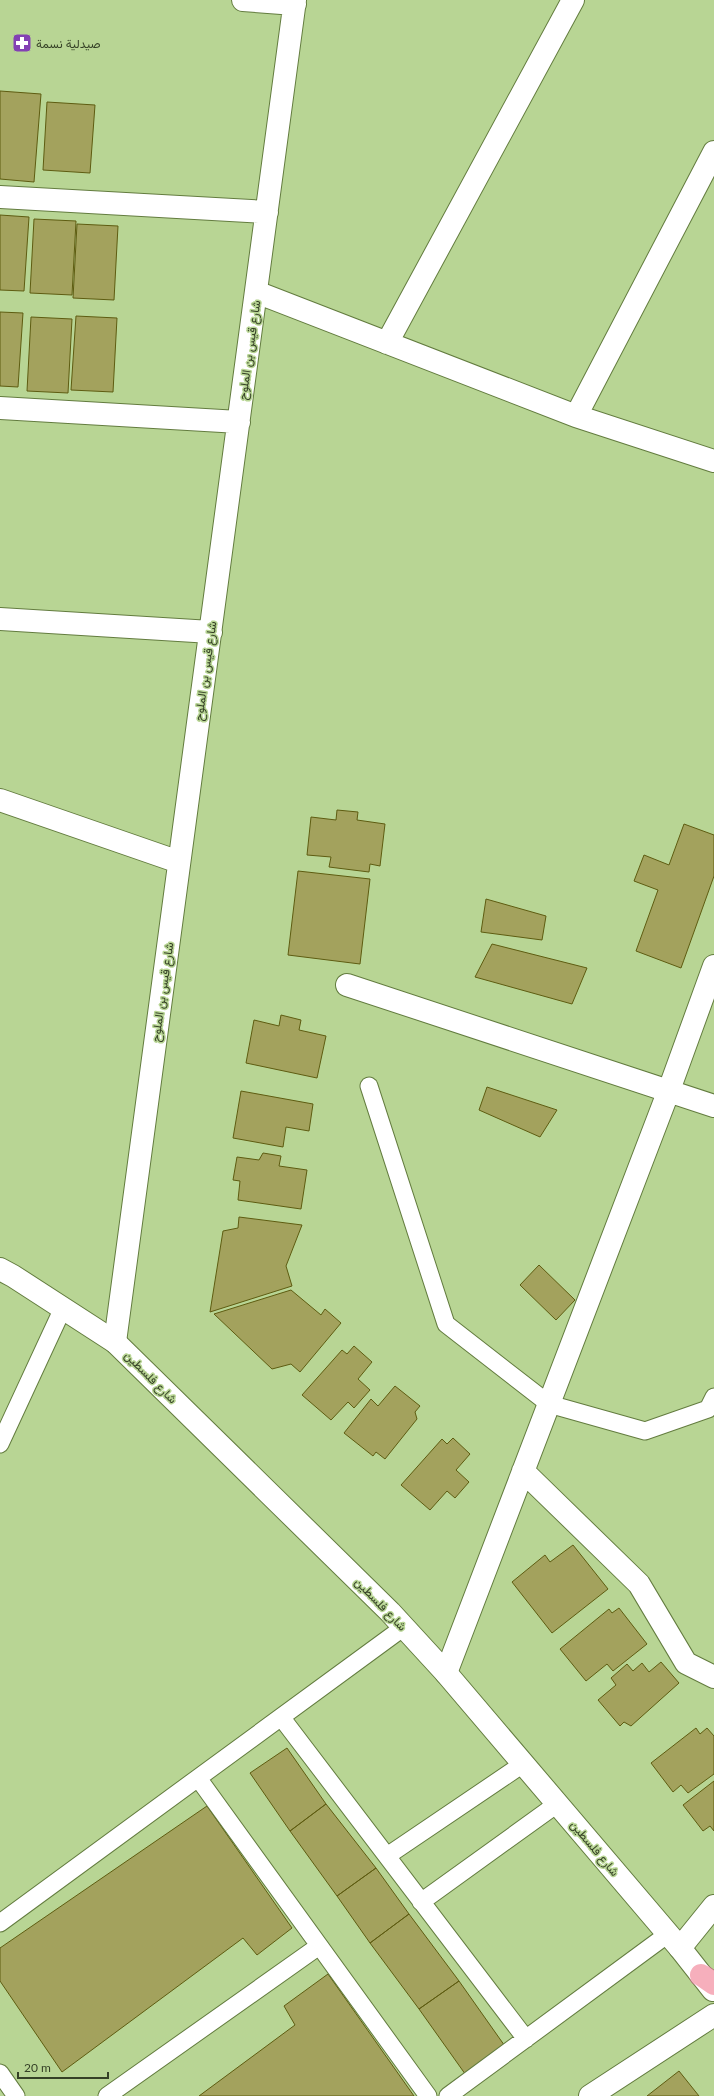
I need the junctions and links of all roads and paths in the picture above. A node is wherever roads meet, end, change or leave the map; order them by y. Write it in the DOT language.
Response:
graph roads {
  1 [pos="243,0"];
  2 [pos="573,0"];
  3 [pos="295,2"];
  4 [pos="714,152"];
  5 [pos="0,197"];
  6 [pos="267,212"];
  7 [pos="256,292"];
  8 [pos="387,343"];
  9 [pos="0,408"];
  10 [pos="576,416"];
  11 [pos="239,422"];
  12 [pos="714,461"];
  13 [pos="0,619"];
  14 [pos="210,632"];
  15 [pos="0,800"];
  16 [pos="179,862"];
  17 [pos="714,966"];
  18 [pos="347,985"];
  19 [pos="708,996"];
  20 [pos="369,1086"];
  21 [pos="669,1090"];
  22 [pos="714,1106"];
  23 [pos="0,1269"];
  24 [pos="63,1308"];
  25 [pos="115,1342"];
  26 [pos="714,1397"];
  27 [pos="549,1404"];
  28 [pos="0,1444"];
  29 [pos="523,1471"];
  30 [pos="404,1627"];
  31 [pos="446,1673"];
  32 [pos="714,1677"];
  33 [pos="281,1717"];
  34 [pos="523,1764"];
  35 [pos="198,1778"];
  36 [pos="557,1804"];
  37 [pos="387,1856"];
  38 [pos="421,1902"];
  39 [pos="714,1906"];
  40 [pos="0,1923"];
  41 [pos="674,1941"];
  42 [pos="320,1946"];
  43 [pos="710,1983"];
  44 [pos="714,2015"];
  45 [pos="526,2039"];
  46 [pos="0,2073"];
  47 [pos="593,2095"];
  48 [pos="16,2096"];
  49 [pos="107,2096"];
  50 [pos="428,2096"];
  51 [pos="448,2096"];
  1 -- 3 [label="street"];
  2 -- 8 [label="street"];
  3 -- 6 [label="street, شارع قيس بن الملوح"];
  4 -- 10 [label="street"];
  5 -- 6 [label="street"];
  6 -- 7 [label="street, شارع قيس بن الملوح"];
  7 -- 8 [label="street"];
  7 -- 11 [label="street, شارع قيس بن الملوح"];
  8 -- 10 [label="street"];
  9 -- 11 [label="street"];
  10 -- 12 [label="street"];
  11 -- 14 [label="street, شارع قيس بن الملوح"];
  13 -- 14 [label="street"];
  14 -- 16 [label="street, شارع قيس بن الملوح"];
  15 -- 16 [label="street"];
  16 -- 25 [label="street, شارع قيس بن الملوح"];
  17 -- 19 [label="street"];
  18 -- 21 [label="street"];
  19 -- 21 [label="street"];
  20 -- 27 [label="lane"];
  21 -- 22 [label="street"];
  21 -- 27 [label="street"];
  23 -- 24 [label="street, شارع فلسطين"];
  24 -- 25 [label="street, شارع فلسطين"];
  24 -- 28 [label="lane"];
  25 -- 30 [label="street, شارع فلسطين"];
  26 -- 27 [label="lane"];
  27 -- 29 [label="street"];
  29 -- 31 [label="street"];
  29 -- 32 [label="street"];
  30 -- 31 [label="street, شارع فلسطين"];
  30 -- 33 [label="lane"];
  31 -- 34 [label="street, شارع فلسطين"];
  33 -- 35 [label="lane"];
  33 -- 37 [label="lane"];
  34 -- 36 [label="street, شارع فلسطين"];
  34 -- 37 [label="lane"];
  35 -- 40 [label="lane"];
  35 -- 42 [label="lane"];
  36 -- 38 [label="lane"];
  36 -- 41 [label="street, شارع فلسطين"];
  37 -- 38 [label="lane"];
  38 -- 45 [label="lane"];
  39 -- 41 [label="street"];
  41 -- 43 [label="street, شارع فلسطين"];
  41 -- 45 [label="lane"];
  42 -- 49 [label="lane"];
  42 -- 50 [label="lane"];
  44 -- 47 [label="street"];
  45 -- 51 [label="lane"];
  46 -- 48 [label="lane"];
}
